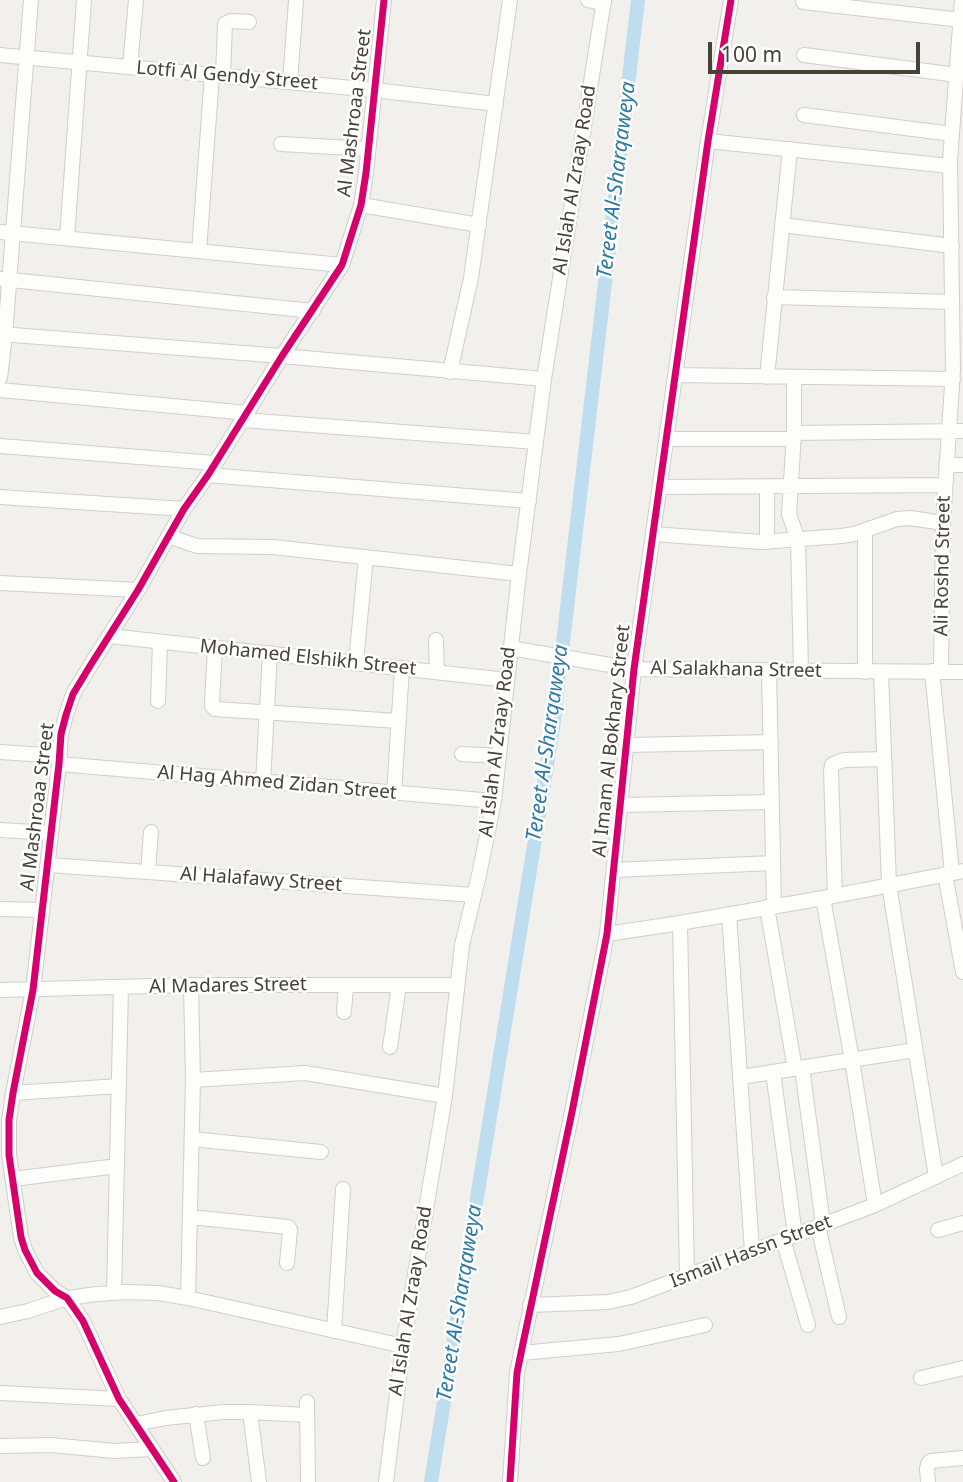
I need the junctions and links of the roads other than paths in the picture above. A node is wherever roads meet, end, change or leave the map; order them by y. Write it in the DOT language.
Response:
graph roads {
  1 [pos="31,0"];
  2 [pos="84,0"];
  3 [pos="136,0"];
  4 [pos="296,0"];
  5 [pos="373,0"];
  6 [pos="384,0"];
  7 [pos="510,0"];
  8 [pos="588,0"];
  9 [pos="730,0"];
  10 [pos="962,0"];
  11 [pos="604,1"];
  12 [pos="803,2"];
  13 [pos="961,20"];
  14 [pos="249,22"];
  15 [pos="0,55"];
  16 [pos="804,55"];
  17 [pos="27,58"];
  18 [pos="80,62"];
  19 [pos="130,67"];
  20 [pos="957,75"];
  21 [pos="217,76"];
  22 [pos="290,82"];
  23 [pos="374,90"];
  24 [pos="496,104"];
  25 [pos="804,115"];
  26 [pos="952,134"];
  27 [pos="708,141"];
  28 [pos="281,144"];
  29 [pos="368,149"];
  30 [pos="790,149"];
  31 [pos="955,162"];
  32 [pos="361,205"];
  33 [pos="958,220"];
  34 [pos="479,225"];
  35 [pos="782,225"];
  36 [pos="7,232"];
  37 [pos="67,239"];
  38 [pos="952,246"];
  39 [pos="199,251"];
  40 [pos="342,265"];
  41 [pos="5,279"];
  42 [pos="774,297"];
  43 [pos="952,302"];
  44 [pos="313,311"];
  45 [pos="3,335"];
  46 [pos="282,356"];
  47 [pos="450,372"];
  48 [pos="956,373"];
  49 [pos="675,375"];
  50 [pos="767,376"];
  51 [pos="794,377"];
  52 [pos="0,378"];
  53 [pos="544,379"];
  54 [pos="0,390"];
  55 [pos="245,416"];
  56 [pos="956,431"];
  57 [pos="793,436"];
  58 [pos="666,439"];
  59 [pos="536,442"];
  60 [pos="0,446"];
  61 [pos="946,465"];
  62 [pos="963,465"];
  63 [pos="211,469"];
  64 [pos="945,485"];
  65 [pos="660,487"];
  66 [pos="768,487"];
  67 [pos="790,487"];
  68 [pos="0,497"];
  69 [pos="528,501"];
  70 [pos="184,509"];
  71 [pos="943,523"];
  72 [pos="865,531"];
  73 [pos="653,534"];
  74 [pos="168,536"];
  75 [pos="798,540"];
  76 [pos="767,542"];
  77 [pos="366,557"];
  78 [pos="519,574"];
  79 [pos="0,583"];
  80 [pos="138,590"];
  81 [pos="110,636"];
  82 [pos="436,640"];
  83 [pos="160,642"];
  84 [pos="215,648"];
  85 [pos="510,648"];
  86 [pos="270,653"];
  87 [pos="356,662"];
  88 [pos="402,668"];
  89 [pos="634,669"];
  90 [pos="769,671"];
  91 [pos="802,671"];
  92 [pos="937,671"];
  93 [pos="438,672"];
  94 [pos="865,672"];
  95 [pos="881,672"];
  96 [pos="963,672"];
  97 [pos="507,680"];
  98 [pos="158,701"];
  99 [pos="267,713"];
  100 [pos="398,721"];
  101 [pos="771,742"];
  102 [pos="627,745"];
  103 [pos="0,752"];
  104 [pos="462,754"];
  105 [pos="499,756"];
  106 [pos="884,759"];
  107 [pos="60,760"];
  108 [pos="263,782"];
  109 [pos="394,793"];
  110 [pos="494,801"];
  111 [pos="772,802"];
  112 [pos="621,805"];
  113 [pos="0,830"];
  114 [pos="151,832"];
  115 [pos="51,833"];
  116 [pos="773,863"];
  117 [pos="48,865"];
  118 [pos="614,870"];
  119 [pos="148,872"];
  120 [pos="954,873"];
  121 [pos="889,885"];
  122 [pos="474,895"];
  123 [pos="829,897"];
  124 [pos="771,907"];
  125 [pos="0,909"];
  126 [pos="42,910"];
  127 [pos="729,914"];
  128 [pos="680,923"];
  129 [pos="607,934"];
  130 [pos="963,972"];
  131 [pos="191,985"];
  132 [pos="346,985"];
  133 [pos="399,985"];
  134 [pos="457,985"];
  135 [pos="121,987"];
  136 [pos="0,990"];
  137 [pos="33,990"];
  138 [pos="344,1012"];
  139 [pos="390,1047"];
  140 [pos="915,1050"];
  141 [pos="852,1060"];
  142 [pos="798,1068"];
  143 [pos="773,1072"];
  144 [pos="741,1077"];
  145 [pos="193,1080"];
  146 [pos="119,1086"];
  147 [pos="13,1093"];
  148 [pos="445,1096"];
  149 [pos="192,1139"];
  150 [pos="321,1152"];
  151 [pos="963,1164"];
  152 [pos="117,1166"];
  153 [pos="936,1177"];
  154 [pos="13,1179"];
  155 [pos="343,1189"];
  156 [pos="875,1205"];
  157 [pos="190,1217"];
  158 [pos="963,1223"];
  159 [pos="820,1225"];
  160 [pos="937,1230"];
  161 [pos="789,1237"];
  162 [pos="752,1251"];
  163 [pos="287,1263"];
  164 [pos="687,1277"];
  165 [pos="114,1293"];
  166 [pos="66,1298"];
  167 [pos="188,1298"];
  168 [pos="530,1305"];
  169 [pos="0,1317"];
  170 [pos="839,1317"];
  171 [pos="705,1325"];
  172 [pos="808,1325"];
  173 [pos="334,1331"];
  174 [pos="403,1346"];
  175 [pos="521,1353"];
  176 [pos="963,1368"];
  177 [pos="921,1378"];
  178 [pos="0,1393"];
  179 [pos="119,1399"];
  180 [pos="250,1412"];
  181 [pos="196,1415"];
  182 [pos="136,1424"];
  183 [pos="0,1446"];
  184 [pos="152,1449"];
  185 [pos="203,1458"];
  186 [pos="963,1458"];
  187 [pos="174,1482"];
  188 [pos="259,1482"];
  189 [pos="308,1482"];
  190 [pos="386,1482"];
  191 [pos="510,1482"];
  192 [pos="928,1482"];
  1 -- 17 [label="street"];
  2 -- 18 [label="street"];
  3 -- 19 [label="street"];
  4 -- 22 [label="street"];
  5 -- 6 [label="street"];
  6 -- 23 [label="street, Al Mashroaa Street"];
  7 -- 24 [label="street"];
  8 -- 11 [label="street"];
  9 -- 27 [label="street, Al Imam Al Bokhary Street"];
  10 -- 13 [label="street, Ali Roshd Street"];
  11 -- 53 [label="street, Al Islah Al Zraay Road"];
  12 -- 13 [label="street"];
  13 -- 20 [label="street, Ali Roshd Street"];
  14 -- 21 [label="street"];
  15 -- 17 [label="street, Lotfi Al Gendy Street"];
  16 -- 20 [label="street"];
  17 -- 18 [label="street, Lotfi Al Gendy Street"];
  17 -- 36 [label="street"];
  18 -- 19 [label="street, Lotfi Al Gendy Street"];
  18 -- 37 [label="street"];
  19 -- 21 [label="street, Lotfi Al Gendy Street"];
  20 -- 26 [label="street, Ali Roshd Street"];
  21 -- 22 [label="street, Lotfi Al Gendy Street"];
  21 -- 39 [label="street"];
  22 -- 23 [label="street, Lotfi Al Gendy Street"];
  23 -- 24 [label="street, Lotfi Al Gendy Street"];
  23 -- 29 [label="street, Al Mashroaa Street"];
  24 -- 34 [label="street"];
  25 -- 26 [label="street"];
  26 -- 31 [label="street, Ali Roshd Street"];
  27 -- 30 [label="street"];
  27 -- 49 [label="street, Al Imam Al Bokhary Street"];
  28 -- 29 [label="street"];
  29 -- 32 [label="street, Al Mashroaa Street"];
  30 -- 31 [label="street"];
  30 -- 35 [label="street"];
  31 -- 33 [label="street, Ali Roshd Street"];
  32 -- 34 [label="street"];
  32 -- 40 [label="street, Al Mashroaa Street"];
  33 -- 38 [label="street, Ali Roshd Street"];
  34 -- 47 [label="street"];
  35 -- 38 [label="street"];
  35 -- 42 [label="street"];
  36 -- 37 [label="street"];
  36 -- 41 [label="street"];
  37 -- 39 [label="street"];
  38 -- 43 [label="street, Ali Roshd Street"];
  39 -- 40 [label="street"];
  40 -- 44 [label="street, Al Mashroaa Street"];
  41 -- 44 [label="street"];
  41 -- 45 [label="street"];
  42 -- 43 [label="street"];
  42 -- 50 [label="street"];
  43 -- 48 [label="street, Ali Roshd Street"];
  44 -- 46 [label="street, Al Mashroaa Street"];
  45 -- 46 [label="street"];
  45 -- 52 [label="street"];
  46 -- 47 [label="street"];
  46 -- 55 [label="street, Al Mashroaa Street"];
  47 -- 53 [label="street"];
  48 -- 51 [label="street"];
  48 -- 56 [label="street, Ali Roshd Street"];
  49 -- 50 [label="street"];
  49 -- 58 [label="street, Al Imam Al Bokhary Street"];
  50 -- 51 [label="street"];
  51 -- 57 [label="street"];
  53 -- 59 [label="street, Al Islah Al Zraay Road"];
  54 -- 55 [label="street"];
  55 -- 59 [label="street"];
  55 -- 63 [label="street, Al Mashroaa Street"];
  56 -- 57 [label="street"];
  56 -- 61 [label="street, Ali Roshd Street"];
  57 -- 58 [label="street"];
  57 -- 67 [label="street"];
  58 -- 65 [label="street, Al Imam Al Bokhary Street"];
  59 -- 69 [label="street, Al Islah Al Zraay Road"];
  60 -- 63 [label="street"];
  61 -- 62 [label="street"];
  61 -- 64 [label="street, Ali Roshd Street"];
  63 -- 69 [label="street"];
  63 -- 70 [label="street, Al Mashroaa Street"];
  64 -- 67 [label="street"];
  64 -- 71 [label="street, Ali Roshd Street"];
  65 -- 66 [label="street"];
  65 -- 73 [label="street, Al Imam Al Bokhary Street"];
  66 -- 67 [label="street"];
  66 -- 76 [label="street"];
  67 -- 75 [label="street"];
  68 -- 70 [label="street"];
  69 -- 78 [label="street, Al Islah Al Zraay Road"];
  70 -- 74 [label="street, Al Mashroaa Street"];
  71 -- 72 [label="street"];
  71 -- 92 [label="street, Ali Roshd Street"];
  72 -- 75 [label="street"];
  72 -- 94 [label="street"];
  73 -- 76 [label="street"];
  73 -- 89 [label="street, Al Imam Al Bokhary Street"];
  74 -- 77 [label="street"];
  74 -- 80 [label="street, Al Mashroaa Street"];
  75 -- 76 [label="street"];
  75 -- 91 [label="street"];
  77 -- 78 [label="street"];
  77 -- 87 [label="street"];
  78 -- 85 [label="street, Al Islah Al Zraay Road"];
  79 -- 80 [label="street"];
  80 -- 81 [label="street, Al Mashroaa Street"];
  81 -- 83 [label="street, Mohamed Elshikh Street"];
  81 -- 107 [label="street, Al Mashroaa Street"];
  82 -- 93 [label="street"];
  83 -- 84 [label="street, Mohamed Elshikh Street"];
  83 -- 98 [label="street"];
  84 -- 86 [label="street, Mohamed Elshikh Street"];
  84 -- 99 [label="street"];
  85 -- 89 [label="street, Al Salakhana Street"];
  85 -- 97 [label="street, Al Islah Al Zraay Road"];
  86 -- 87 [label="street, Mohamed Elshikh Street"];
  86 -- 99 [label="street"];
  87 -- 88 [label="street, Mohamed Elshikh Street"];
  88 -- 93 [label="street, Mohamed Elshikh Street"];
  88 -- 100 [label="street"];
  89 -- 90 [label="street, Al Salakhana Street"];
  89 -- 102 [label="street, Al Imam Al Bokhary Street"];
  90 -- 91 [label="street, Al Salakhana Street"];
  90 -- 101 [label="street"];
  91 -- 94 [label="street, Al Salakhana Street"];
  92 -- 95 [label="street, Al Salakhana Street"];
  92 -- 96 [label="street, Al Salakhana Street"];
  92 -- 120 [label="street, Ali Roshd Street"];
  93 -- 97 [label="street, Mohamed Elshikh Street"];
  94 -- 95 [label="street, Al Salakhana Street"];
  95 -- 106 [label="street"];
  97 -- 105 [label="street, Al Islah Al Zraay Road"];
  99 -- 100 [label="street"];
  99 -- 108 [label="street"];
  100 -- 109 [label="street"];
  101 -- 102 [label="street"];
  101 -- 111 [label="street"];
  102 -- 112 [label="street, Al Imam Al Bokhary Street"];
  103 -- 107 [label="street, Al Hag Ahmed Zidan Street"];
  104 -- 105 [label="street"];
  105 -- 110 [label="street, Al Islah Al Zraay Road"];
  106 -- 121 [label="street"];
  106 -- 123 [label="street"];
  107 -- 108 [label="street, Al Hag Ahmed Zidan Street"];
  107 -- 115 [label="street, Al Mashroaa Street"];
  108 -- 109 [label="street, Al Hag Ahmed Zidan Street"];
  109 -- 110 [label="street, Al Hag Ahmed Zidan Street"];
  110 -- 122 [label="street, Al Islah Al Zraay Road"];
  111 -- 112 [label="street"];
  111 -- 116 [label="street"];
  112 -- 118 [label="street, Al Imam Al Bokhary Street"];
  113 -- 115 [label="street"];
  114 -- 119 [label="street"];
  115 -- 117 [label="street, Al Mashroaa Street"];
  116 -- 118 [label="street"];
  116 -- 124 [label="street"];
  117 -- 119 [label="street, Al Halafawy Street"];
  117 -- 126 [label="street, Al Mashroaa Street"];
  118 -- 129 [label="street, Al Imam Al Bokhary Street"];
  119 -- 122 [label="street, Al Halafawy Street"];
  120 -- 121 [label="street"];
  120 -- 130 [label="street, Ali Roshd Street"];
  121 -- 123 [label="street"];
  121 -- 140 [label="street"];
  122 -- 134 [label="street, Al Islah Al Zraay Road"];
  123 -- 124 [label="street"];
  123 -- 141 [label="street"];
  124 -- 127 [label="street"];
  124 -- 142 [label="street"];
  125 -- 126 [label="street"];
  126 -- 137 [label="street, Al Mashroaa Street"];
  127 -- 128 [label="street"];
  127 -- 144 [label="street"];
  128 -- 129 [label="street"];
  128 -- 164 [label="street"];
  129 -- 168 [label="street, Al Imam Al Bokhary Street"];
  131 -- 132 [label="street, Al Madares Street"];
  131 -- 135 [label="street, Al Madares Street"];
  131 -- 145 [label="street"];
  132 -- 133 [label="street, Al Madares Street"];
  132 -- 138 [label="street"];
  133 -- 134 [label="street, Al Madares Street"];
  133 -- 139 [label="street"];
  134 -- 148 [label="street, Al Islah Al Zraay Road"];
  135 -- 137 [label="street, Al Madares Street"];
  135 -- 146 [label="street"];
  136 -- 137 [label="street, Al Madares Street"];
  137 -- 147 [label="street, Al Mashroaa Street"];
  140 -- 141 [label="street"];
  140 -- 153 [label="street"];
  141 -- 142 [label="street"];
  141 -- 156 [label="street"];
  142 -- 143 [label="street"];
  142 -- 159 [label="street"];
  143 -- 144 [label="street"];
  143 -- 161 [label="street"];
  144 -- 162 [label="street"];
  145 -- 148 [label="street"];
  145 -- 149 [label="street"];
  146 -- 147 [label="street"];
  146 -- 152 [label="street"];
  147 -- 154 [label="street, Al Mashroaa Street"];
  148 -- 174 [label="street, Al Islah Al Zraay Road"];
  149 -- 150 [label="street"];
  149 -- 157 [label="street"];
  151 -- 153 [label="street, Ismail Hassn Street"];
  152 -- 154 [label="street"];
  152 -- 165 [label="street"];
  153 -- 156 [label="street, Ismail Hassn Street"];
  154 -- 166 [label="street, Al Mashroaa Street"];
  155 -- 173 [label="street"];
  156 -- 159 [label="street, Ismail Hassn Street"];
  157 -- 163 [label="street"];
  157 -- 167 [label="street"];
  158 -- 160 [label="street"];
  159 -- 161 [label="street, Ismail Hassn Street"];
  159 -- 170 [label="street"];
  161 -- 162 [label="street, Ismail Hassn Street"];
  161 -- 172 [label="street"];
  162 -- 164 [label="street, Ismail Hassn Street"];
  164 -- 168 [label="street, Ismail Hassn Street"];
  165 -- 166 [label="street"];
  165 -- 167 [label="street"];
  166 -- 169 [label="street"];
  166 -- 179 [label="street, Al Mashroaa Street"];
  167 -- 173 [label="street"];
  168 -- 175 [label="street, Al Imam Al Bokhary Street"];
  171 -- 175 [label="street"];
  173 -- 174 [label="street"];
  174 -- 190 [label="street, Al Islah Al Zraay Road"];
  175 -- 191 [label="street, Al Imam Al Bokhary Street"];
  176 -- 177 [label="street"];
  178 -- 179 [label="street"];
  179 -- 182 [label="street, Al Mashroaa Street"];
  180 -- 181 [label="street"];
  180 -- 188 [label="street"];
  180 -- 189 [label="street"];
  181 -- 182 [label="street"];
  181 -- 185 [label="street"];
  182 -- 184 [label="street, Al Mashroaa Street"];
  183 -- 184 [label="street"];
  184 -- 187 [label="street, Al Mashroaa Street"];
  186 -- 192 [label="street"];
}
